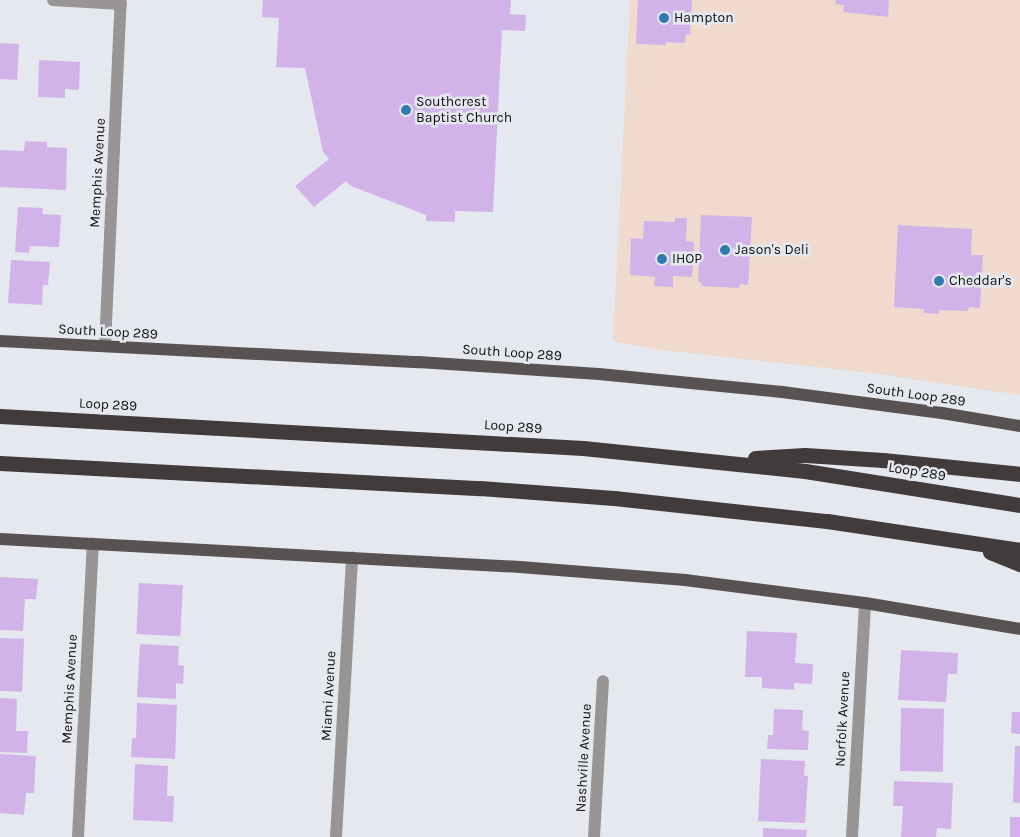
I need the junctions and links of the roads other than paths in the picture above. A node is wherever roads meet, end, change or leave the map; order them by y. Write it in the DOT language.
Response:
graph roads {
  1 [pos="53,0"];
  2 [pos="121,2"];
  3 [pos="0,341"];
  4 [pos="105,346"];
  5 [pos="0,416"];
  6 [pos="1020,426"];
  7 [pos="711,461"];
  8 [pos="0,463"];
  9 [pos="1020,474"];
  10 [pos="1020,505"];
  11 [pos="0,538"];
  12 [pos="963,540"];
  13 [pos="93,543"];
  14 [pos="1020,550"];
  15 [pos="352,557"];
  16 [pos="1020,564"];
  17 [pos="865,602"];
  18 [pos="1020,629"];
  19 [pos="603,681"];
  20 [pos="78,837"];
  21 [pos="336,837"];
  22 [pos="594,837"];
  23 [pos="852,837"];
  1 -- 2 [label="street"];
  2 -- 4 [label="street, Memphis Avenue"];
  3 -- 4 [label="main road, South Loop 289"];
  4 -- 6 [label="main road, South Loop 289"];
  5 -- 7 [label="highway, Loop 289"];
  7 -- 9 [label="highway"];
  7 -- 10 [label="highway, Loop 289"];
  8 -- 12 [label="highway"];
  11 -- 13 [label="main road"];
  12 -- 14 [label="highway"];
  12 -- 16 [label="highway"];
  13 -- 15 [label="main road"];
  13 -- 20 [label="street, Memphis Avenue"];
  15 -- 17 [label="main road"];
  15 -- 21 [label="street, Miami Avenue"];
  17 -- 18 [label="main road"];
  17 -- 23 [label="street, Norfolk Avenue"];
  19 -- 22 [label="street, Nashville Avenue"];
}
